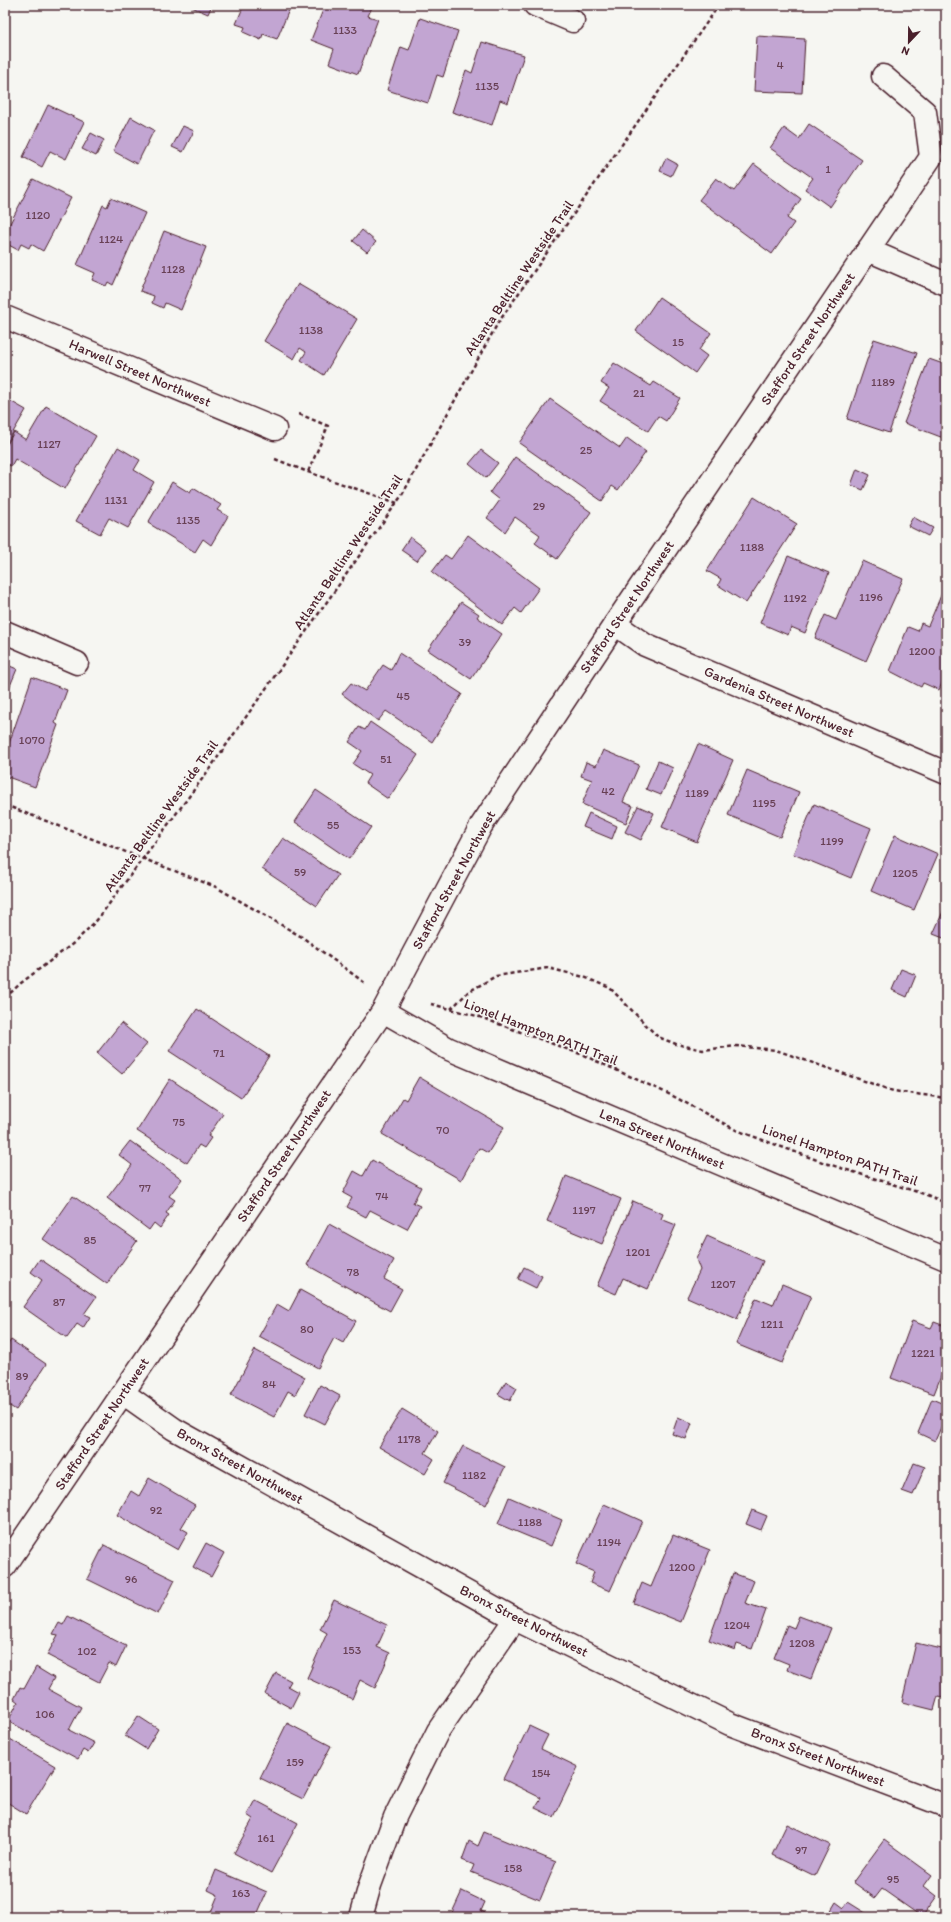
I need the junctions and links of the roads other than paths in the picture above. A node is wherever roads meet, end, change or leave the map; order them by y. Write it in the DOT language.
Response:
graph roads {
  1 [pos="534,5"];
  2 [pos="573,21"];
  3 [pos="883,76"];
  4 [pos="868,250"];
  5 [pos="946,284"];
  6 [pos="5,317"];
  7 [pos="275,429"];
  8 [pos="615,624"];
  9 [pos="5,632"];
  10 [pos="77,663"];
  11 [pos="946,773"];
  12 [pos="388,1001"];
  13 [pos="946,1259"];
  14 [pos="123,1394"];
  15 [pos="5,1566"];
  16 [pos="515,1619"];
  17 [pos="946,1806"];
  18 [pos="361,1917"];
  1 -- 2 [label="street"];
  3 -- 4 [label="street, Stafford Street Northwest"];
  4 -- 5 [label="street"];
  4 -- 8 [label="street, Stafford Street Northwest"];
  6 -- 7 [label="street, Harwell Street Northwest"];
  8 -- 11 [label="street, Gardenia Street Northwest"];
  8 -- 12 [label="street, Stafford Street Northwest"];
  9 -- 10 [label="street"];
  12 -- 13 [label="street, Lena Street Northwest"];
  12 -- 14 [label="street, Stafford Street Northwest"];
  14 -- 15 [label="street, Stafford Street Northwest"];
  14 -- 16 [label="street, Bronx Street Northwest"];
  16 -- 17 [label="street, Bronx Street Northwest"];
  16 -- 18 [label="street"];
}
